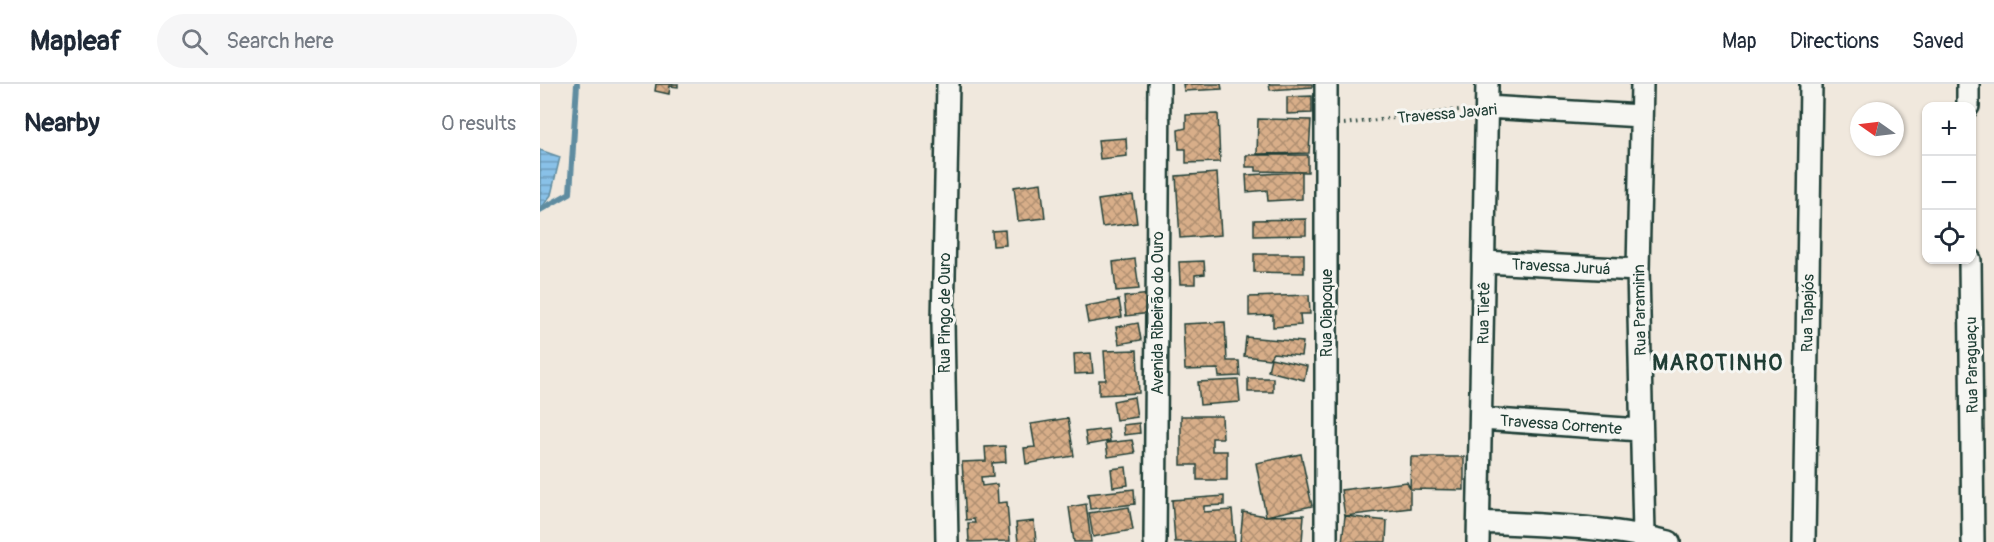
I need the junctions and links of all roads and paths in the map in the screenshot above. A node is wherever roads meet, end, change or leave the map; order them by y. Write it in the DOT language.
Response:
graph roads {
  1 [pos="948,84"];
  2 [pos="1159,84"];
  3 [pos="1326,84"];
  4 [pos="1487,84"];
  5 [pos="1642,84"];
  6 [pos="1811,84"];
  7 [pos="1968,84"];
  8 [pos="1968,102"];
  9 [pos="1487,107"];
  10 [pos="1641,116"];
  11 [pos="1325,126"];
  12 [pos="1484,262"];
  13 [pos="1970,264"];
  14 [pos="1638,270"];
  15 [pos="1481,419"];
  16 [pos="1640,430"];
  17 [pos="1478,532"];
  18 [pos="1644,535"];
  19 [pos="947,542"];
  20 [pos="1155,542"];
  21 [pos="1326,542"];
  22 [pos="1669,542"];
  23 [pos="1804,542"];
  24 [pos="1973,542"];
  1 -- 19 [label="street, Rua Pingo de Ouro"];
  2 -- 20 [label="street, Avenida Ribeirão do Ouro"];
  3 -- 11 [label="street, Rua Oiapoque"];
  4 -- 9 [label="street, Rua Tietê"];
  5 -- 10 [label="street, Rua Paramirin"];
  6 -- 23 [label="street, Rua Tapajós"];
  7 -- 8 [label="street"];
  9 -- 10 [label="street, Travessa Javari"];
  9 -- 11 [label="path, Travessa Javari"];
  9 -- 12 [label="street, Rua Tietê"];
  10 -- 14 [label="street, Rua Paramirin"];
  11 -- 21 [label="street, Rua Oiapoque"];
  12 -- 14 [label="street, Travessa Juruá"];
  12 -- 15 [label="street, Rua Tietê"];
  13 -- 24 [label="street, Rua Paraguaçu"];
  14 -- 16 [label="street, Rua Paramirin"];
  15 -- 16 [label="street, Travessa Corrente"];
  15 -- 17 [label="street, Rua Tietê"];
  16 -- 18 [label="street, Rua Paramirin"];
  17 -- 18 [label="street"];
  18 -- 22 [label="street"];
}
